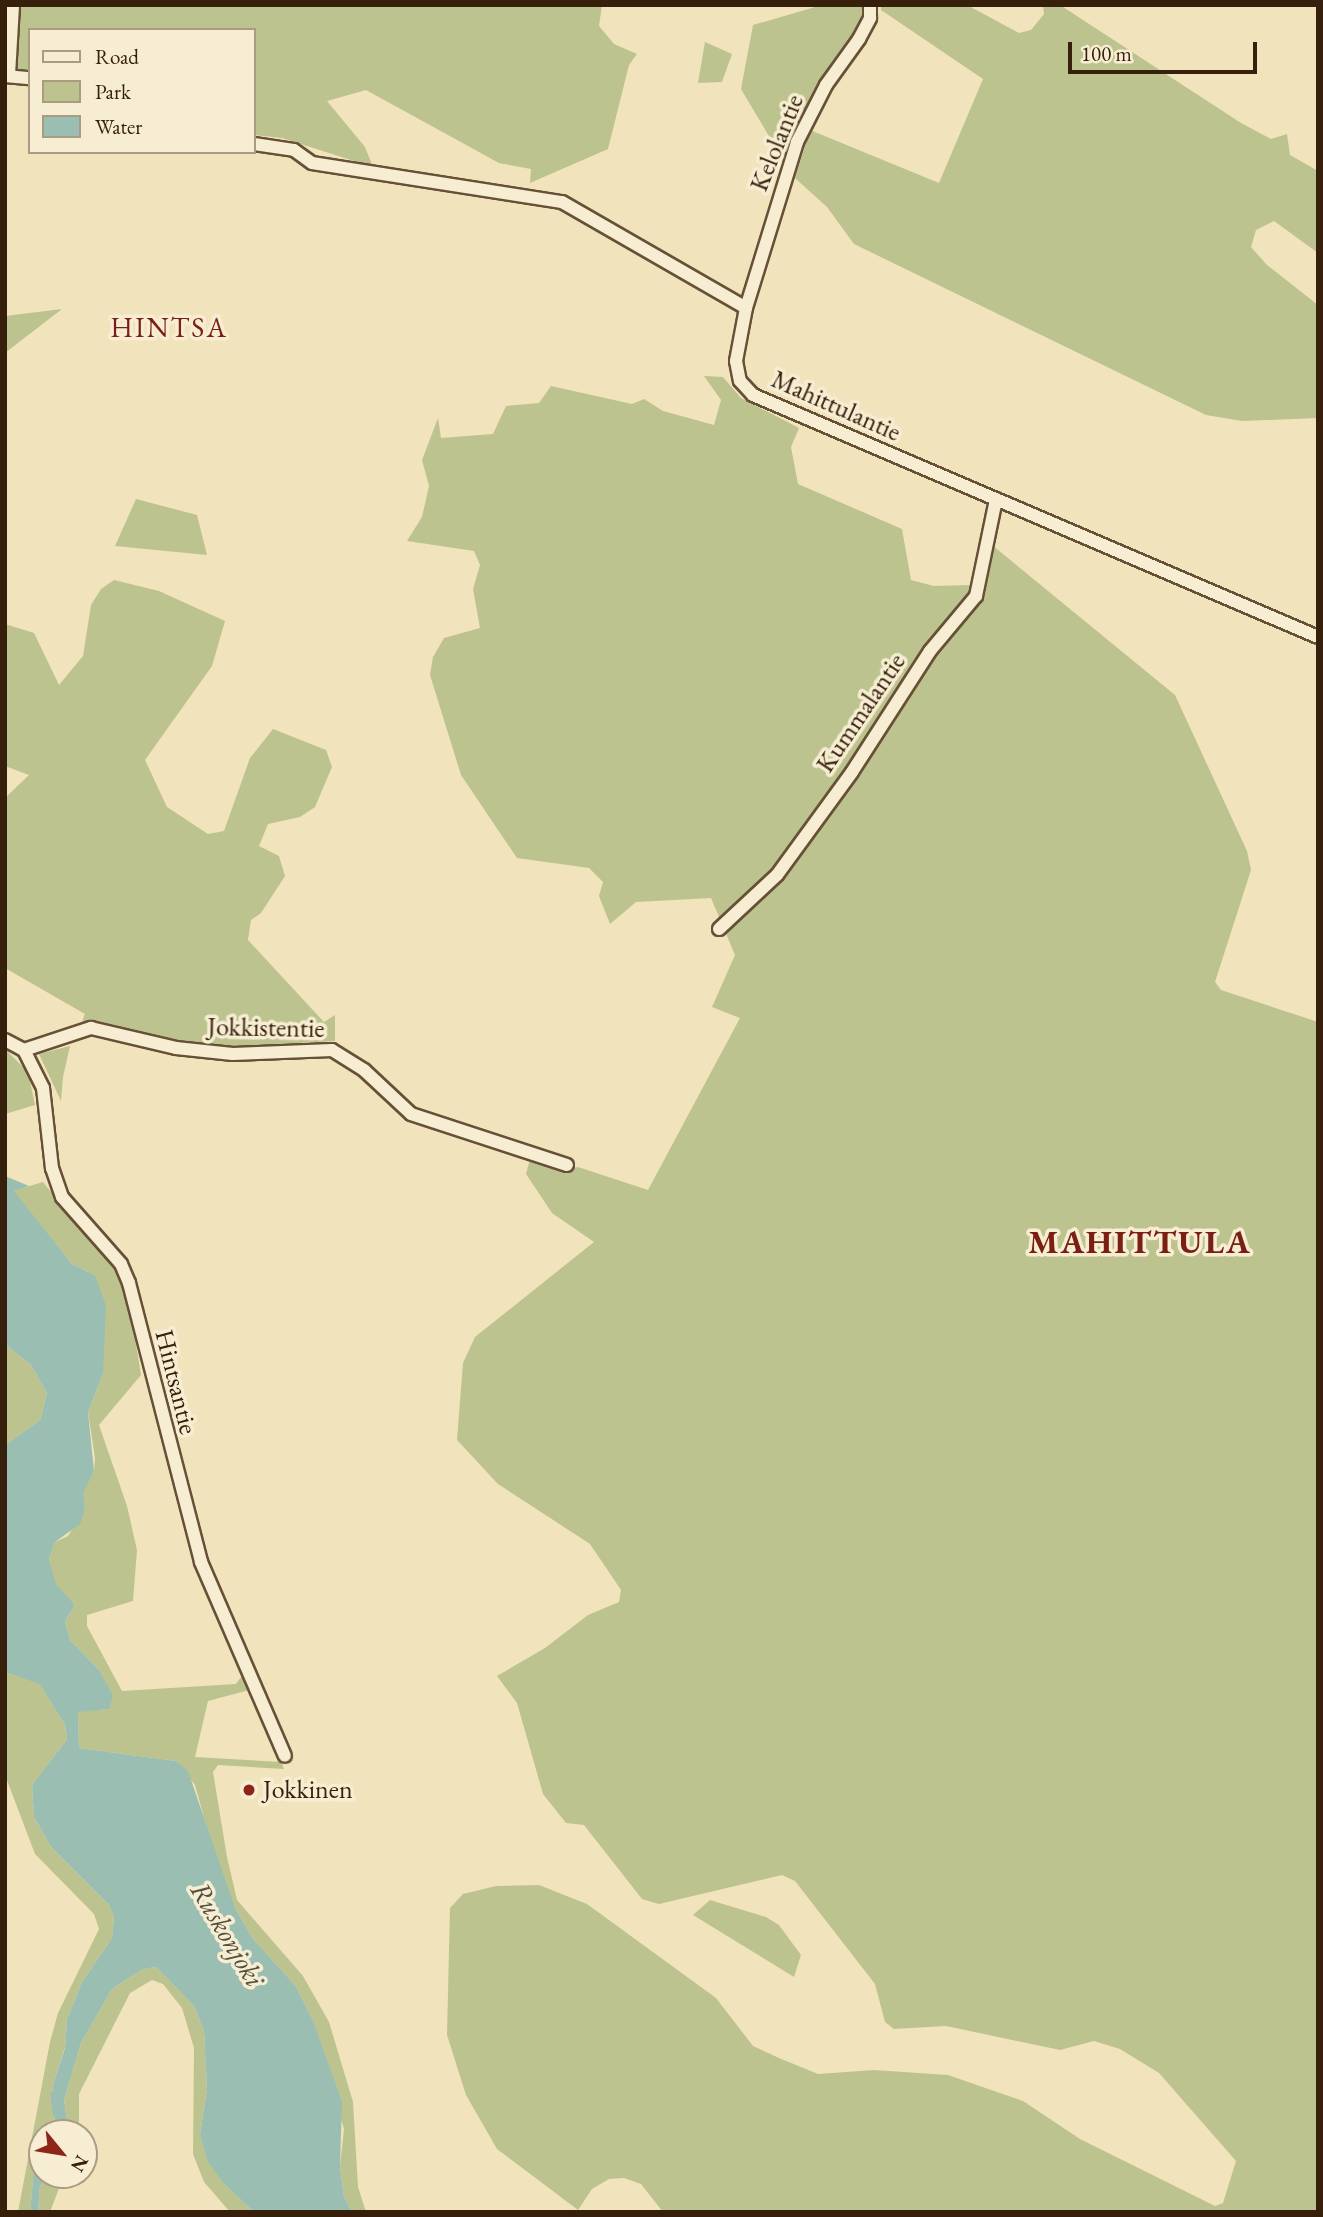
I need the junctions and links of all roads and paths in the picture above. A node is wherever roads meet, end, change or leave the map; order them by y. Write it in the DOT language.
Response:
graph roads {
  1 [pos="13,5"];
  2 [pos="870,5"];
  3 [pos="7,76"];
  4 [pos="28,78"];
  5 [pos="256,144"];
  6 [pos="746,308"];
  7 [pos="996,499"];
  8 [pos="1318,637"];
  9 [pos="719,929"];
  10 [pos="5,1040"];
  11 [pos="24,1050"];
  12 [pos="566,1165"];
  13 [pos="285,1756"];
  1 -- 3 [label="street"];
  2 -- 6 [label="street, Kelolantie"];
  3 -- 4 [label="street"];
  5 -- 6 [label="street"];
  6 -- 7 [label="street, Mahittulantie"];
  7 -- 8 [label="street, Mahittulantie"];
  7 -- 9 [label="street, Kummalantie"];
  10 -- 11 [label="street"];
  11 -- 12 [label="street, Jokkistentie"];
  11 -- 13 [label="street, Hintsantie"];
}
